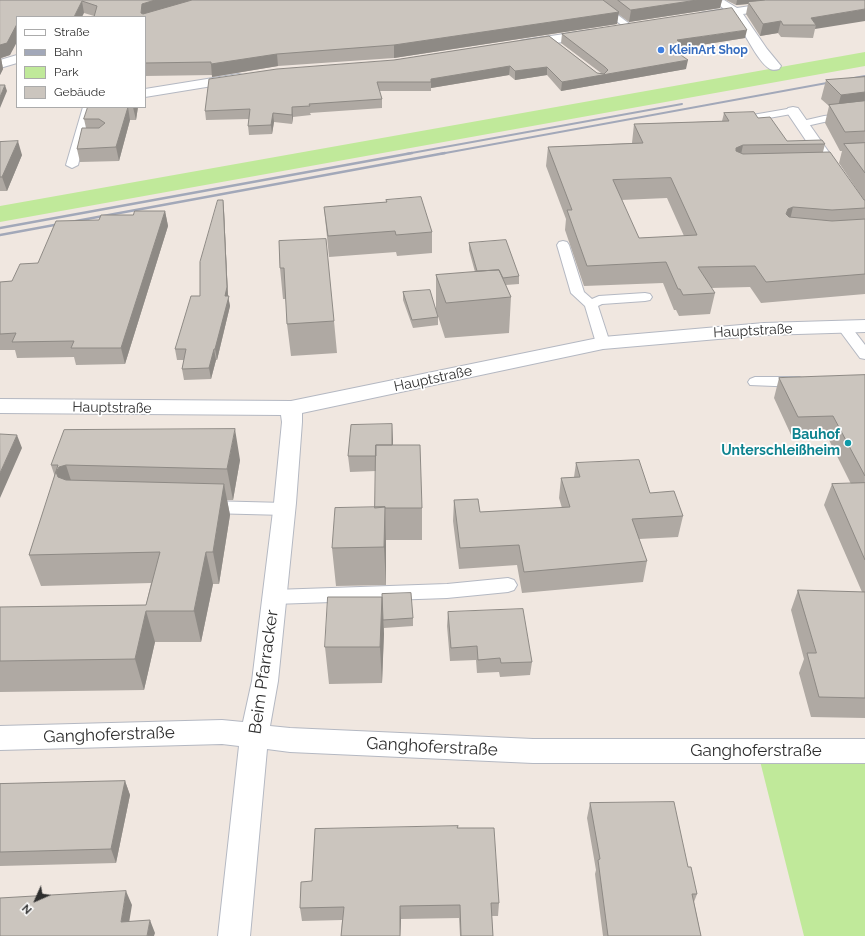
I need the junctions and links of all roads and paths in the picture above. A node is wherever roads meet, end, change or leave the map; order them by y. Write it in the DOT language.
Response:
graph roads {
  1 [pos="593,0"];
  2 [pos="716,0"];
  3 [pos="814,0"];
  4 [pos="735,11"];
  5 [pos="688,18"];
  6 [pos="646,25"];
  7 [pos="631,28"];
  8 [pos="616,30"];
  9 [pos="601,32"];
  10 [pos="550,40"];
  11 [pos="512,46"];
  12 [pos="562,50"];
  13 [pos="16,59"];
  14 [pos="0,64"];
  15 [pos="774,66"];
  16 [pos="248,77"];
  17 [pos="146,93"];
  18 [pos="88,108"];
  19 [pos="793,111"];
  20 [pos="865,114"];
  21 [pos="727,123"];
  22 [pos="802,124"];
  23 [pos="845,157"];
  24 [pos="72,165"];
  25 [pos="824,165"];
  26 [pos="865,216"];
  27 [pos="563,245"];
  28 [pos="645,297"];
  29 [pos="591,305"];
  30 [pos="865,326"];
  31 [pos="844,327"];
  32 [pos="603,343"];
  33 [pos="865,355"];
  34 [pos="755,382"];
  35 [pos="810,382"];
  36 [pos="0,406"];
  37 [pos="291,408"];
  38 [pos="192,507"];
  39 [pos="285,509"];
  40 [pos="508,585"];
  41 [pos="274,597"];
  42 [pos="254,737"];
  43 [pos="0,738"];
  44 [pos="865,751"];
  45 [pos="234,936"];
  1 -- 7 [label="lane"];
  2 -- 4 [label="street"];
  3 -- 4 [label="street"];
  4 -- 5 [label="street"];
  4 -- 15 [label="street"];
  6 -- 7 [label="street"];
  7 -- 8 [label="street"];
  9 -- 10 [label="street"];
  10 -- 11 [label="street"];
  10 -- 12 [label="lane"];
  13 -- 14 [label="street"];
  16 -- 17 [label="street"];
  18 -- 24 [label="lane"];
  19 -- 21 [label="lane"];
  19 -- 22 [label="street"];
  20 -- 22 [label="lane"];
  22 -- 25 [label="street"];
  23 -- 25 [label="street"];
  25 -- 26 [label="street"];
  27 -- 29 [label="lane"];
  28 -- 29 [label="lane"];
  29 -- 32 [label="lane"];
  30 -- 31 [label="street, Hauptstraße"];
  31 -- 32 [label="street, Hauptstraße"];
  31 -- 33 [label="lane"];
  32 -- 37 [label="street, Hauptstraße"];
  34 -- 35 [label="lane"];
  36 -- 37 [label="street, Hauptstraße"];
  37 -- 39 [label="street, Beim Pfarracker"];
  38 -- 39 [label="lane"];
  39 -- 41 [label="street, Beim Pfarracker"];
  40 -- 41 [label="lane"];
  41 -- 42 [label="street, Beim Pfarracker"];
  42 -- 43 [label="street, Ganghoferstraße"];
  42 -- 44 [label="street, Ganghoferstraße"];
  42 -- 45 [label="street, Beim Pfarracker"];
}
